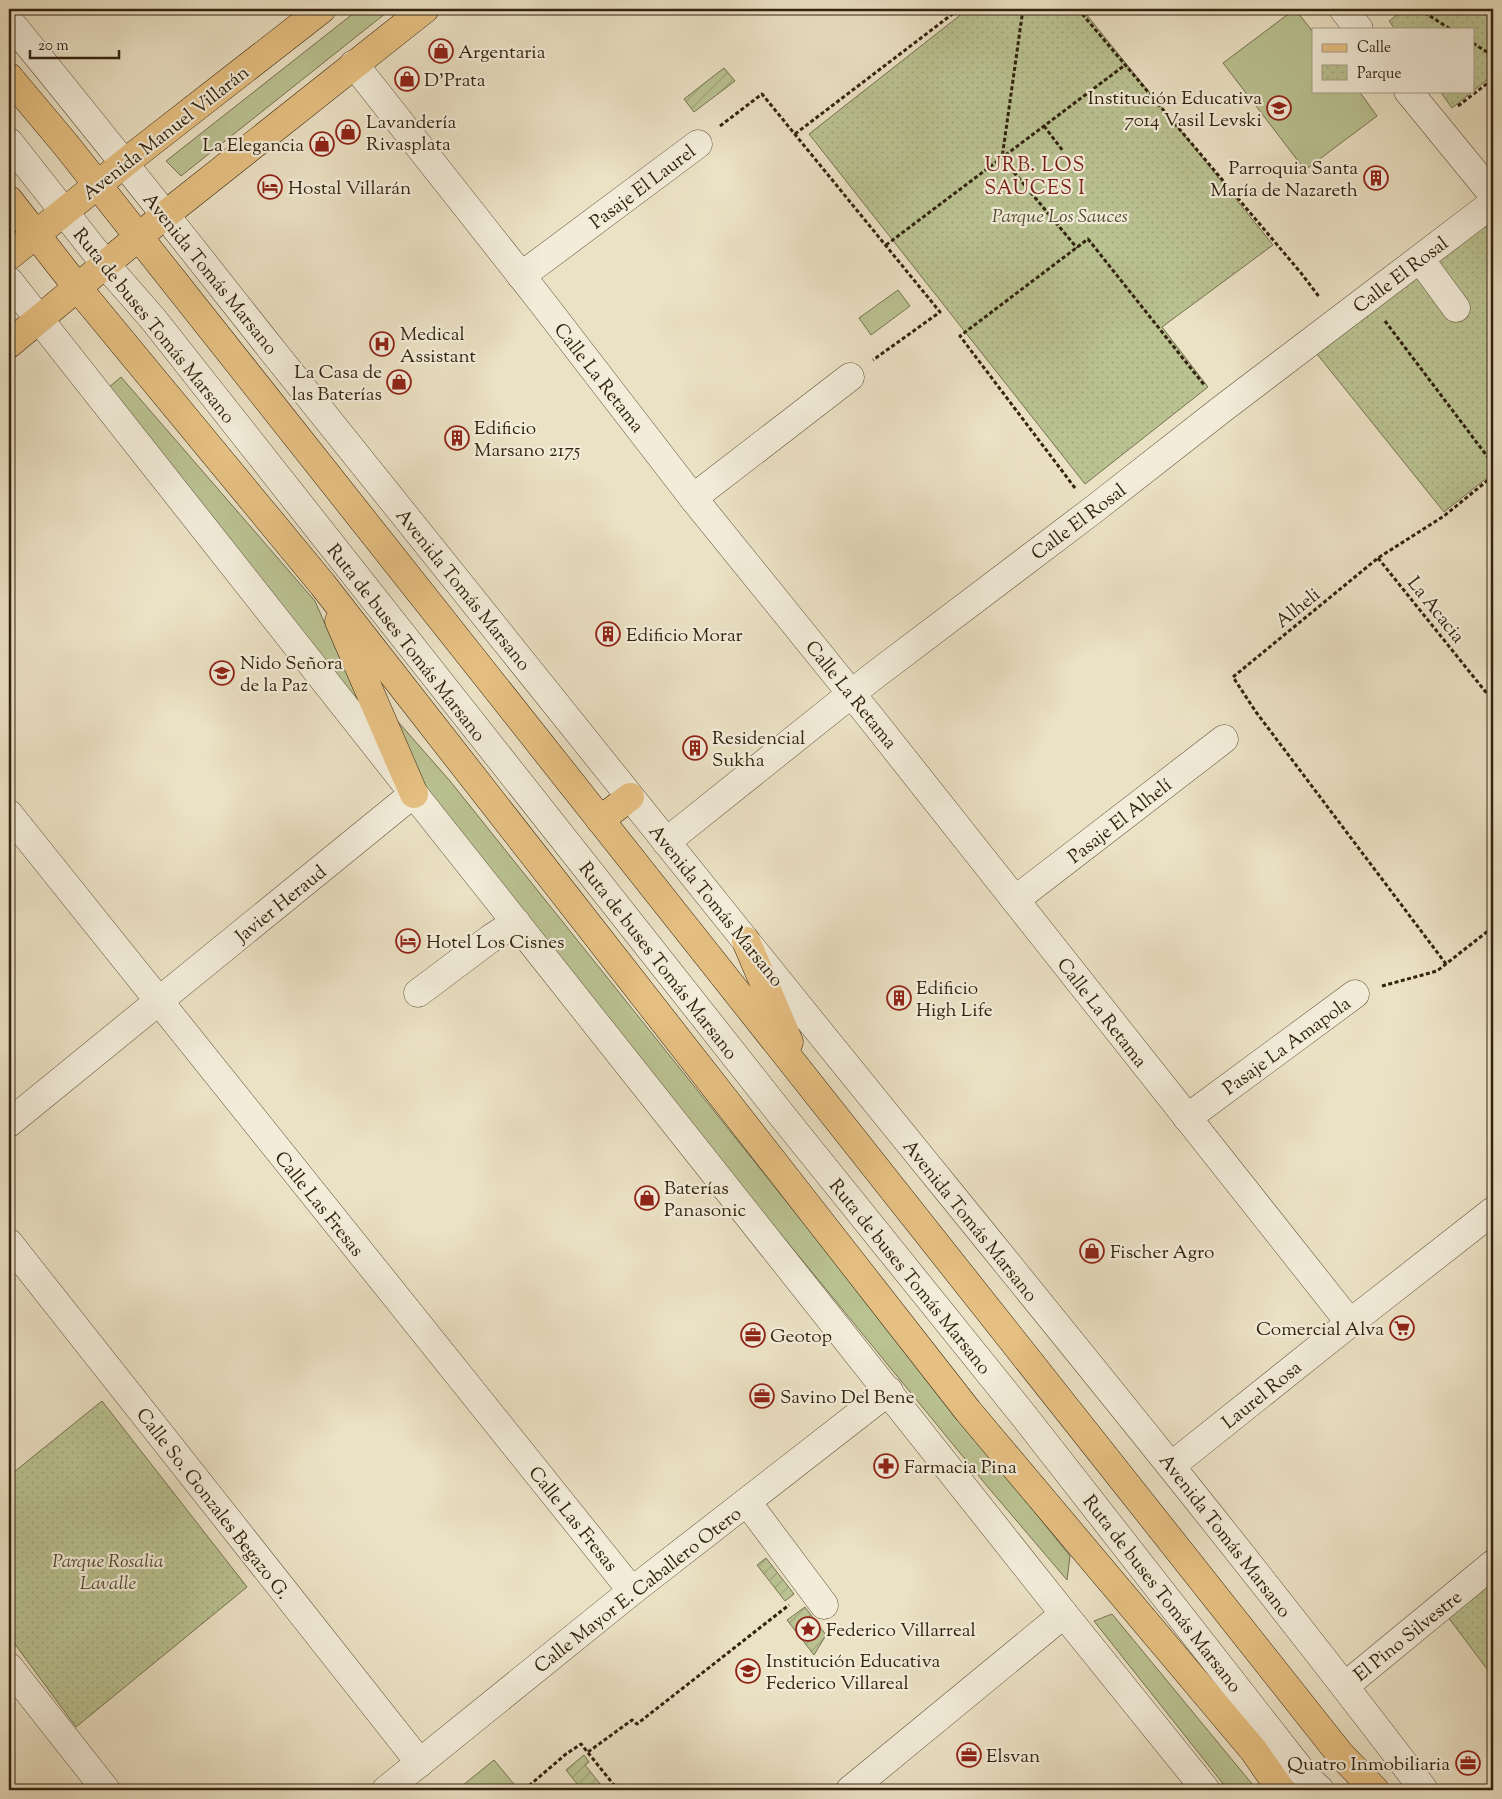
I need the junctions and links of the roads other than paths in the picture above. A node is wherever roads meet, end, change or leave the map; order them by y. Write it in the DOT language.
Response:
graph roads {
  1 [pos="425,9"];
  2 [pos="312,11"];
  3 [pos="9,21"];
  4 [pos="354,64"];
  5 [pos="9,76"];
  6 [pos="1409,92"];
  7 [pos="9,142"];
  8 [pos="698,144"];
  9 [pos="124,164"];
  10 [pos="97,185"];
  11 [pos="1493,195"];
  12 [pos="9,200"];
  13 [pos="1493,203"];
  14 [pos="64,211"];
  15 [pos="165,215"];
  16 [pos="36,235"];
  17 [pos="138,237"];
  18 [pos="9,256"];
  19 [pos="1420,259"];
  20 [pos="105,264"];
  21 [pos="521,276"];
  22 [pos="9,281"];
  23 [pos="77,287"];
  24 [pos="1456,308"];
  25 [pos="40,319"];
  26 [pos="9,344"];
  27 [pos="850,377"];
  28 [pos="694,498"];
  29 [pos="323,585"];
  30 [pos="852,693"];
  31 [pos="1224,739"];
  32 [pos="630,797"];
  33 [pos="408,799"];
  34 [pos="9,814"];
  35 [pos="600,820"];
  36 [pos="666,842"];
  37 [pos="1015,900"];
  38 [pos="516,922"];
  39 [pos="746,941"];
  40 [pos="418,993"];
  41 [pos="1355,994"];
  42 [pos="159,1003"];
  43 [pos="803,1075"];
  44 [pos="1187,1118"];
  45 [pos="9,1123"];
  46 [pos="1493,1211"];
  47 [pos="9,1243"];
  48 [pos="1350,1323"];
  49 [pos="889,1391"];
  50 [pos="1171,1466"];
  51 [pos="747,1502"];
  52 [pos="1493,1564"];
  53 [pos="632,1591"];
  54 [pos="818,1596"];
  55 [pos="1064,1614"];
  56 [pos="9,1667"];
  57 [pos="1345,1686"];
  58 [pos="420,1763"];
  59 [pos="866,1785"];
  60 [pos="1314,1786"];
  61 [pos="391,1789"];
  62 [pos="106,1790"];
  63 [pos="1206,1790"];
  64 [pos="1281,1790"];
  65 [pos="1375,1790"];
  66 [pos="1424,1790"];
  1 -- 4 [label="main road"];
  2 -- 9 [label="main road, Avenida Manuel Villarán"];
  3 -- 9 [label="street, Avenida Tomás Marsano"];
  4 -- 15 [label="main road"];
  4 -- 21 [label="street, Calle La Retama"];
  5 -- 10 [label="main road, Avenida Tomás Marsano"];
  6 -- 11 [label="street"];
  7 -- 14 [label="street, Ruta de buses Tomás Marsano"];
  8 -- 21 [label="street, Pasaje El Laurel"];
  9 -- 10 [label="main road, Avenida Manuel Villarán"];
  9 -- 15 [label="street, Avenida Tomás Marsano"];
  10 -- 14 [label="main road, Avenida Manuel Villarán"];
  10 -- 17 [label="main road, Avenida Tomás Marsano"];
  12 -- 16 [label="main road"];
  13 -- 19 [label="street, Calle El Rosal"];
  14 -- 16 [label="main road, Avenida Manuel Villarán"];
  14 -- 20 [label="street, Ruta de buses Tomás Marsano"];
  15 -- 17 [label="main road"];
  15 -- 32 [label="street, Avenida Tomás Marsano"];
  16 -- 18 [label="main road, Avenida Manuel Villarán"];
  16 -- 23 [label="main road"];
  17 -- 20 [label="main road"];
  17 -- 35 [label="main road, Avenida Tomás Marsano"];
  19 -- 24 [label="street"];
  19 -- 30 [label="street, Calle El Rosal"];
  20 -- 23 [label="main road"];
  20 -- 60 [label="street, Ruta de buses Tomás Marsano"];
  21 -- 28 [label="street, Calle La Retama"];
  22 -- 25 [label="street"];
  23 -- 25 [label="main road"];
  23 -- 29 [label="main road"];
  25 -- 26 [label="main road"];
  25 -- 33 [label="street"];
  27 -- 28 [label="street"];
  28 -- 30 [label="street, Calle La Retama"];
  29 -- 33 [label="main road"];
  29 -- 64 [label="main road"];
  30 -- 36 [label="street, Calle El Rosal"];
  30 -- 37 [label="street, Calle La Retama"];
  31 -- 37 [label="street, Pasaje El Alhelí"];
  32 -- 35 [label="main road"];
  32 -- 36 [label="street, Avenida Tomás Marsano"];
  33 -- 38 [label="street"];
  33 -- 42 [label="street, Javier Heraud"];
  34 -- 42 [label="street, Calle Las Fresas"];
  35 -- 43 [label="main road, Avenida Tomás Marsano"];
  36 -- 39 [label="street, Avenida Tomás Marsano"];
  37 -- 44 [label="street, Calle La Retama"];
  38 -- 40 [label="street"];
  38 -- 49 [label="street"];
  39 -- 43 [label="main road"];
  39 -- 50 [label="street, Avenida Tomás Marsano"];
  41 -- 44 [label="street, Pasaje La Amapola"];
  42 -- 45 [label="street, Javier Heraud"];
  42 -- 53 [label="street, Calle Las Fresas"];
  43 -- 65 [label="main road, Avenida Tomás Marsano"];
  44 -- 48 [label="street, Calle La Retama"];
  46 -- 48 [label="street, Laurel Rosa"];
  47 -- 58 [label="street, Calle So. Gonzales Begazo G."];
  48 -- 50 [label="street, Laurel Rosa"];
  49 -- 51 [label="street, Calle Mayor E. Caballero Otero"];
  49 -- 55 [label="street"];
  50 -- 57 [label="street, Avenida Tomás Marsano"];
  51 -- 53 [label="street, Calle Mayor E. Caballero Otero"];
  51 -- 54 [label="street"];
  52 -- 57 [label="street, El Pino Silvestre"];
  53 -- 58 [label="street, Calle Mayor E. Caballero Otero"];
  55 -- 59 [label="street"];
  55 -- 63 [label="street"];
  56 -- 62 [label="street"];
  57 -- 66 [label="street, Avenida Tomás Marsano"];
  58 -- 61 [label="street, Calle Mayor E. Caballero Otero"];
}
